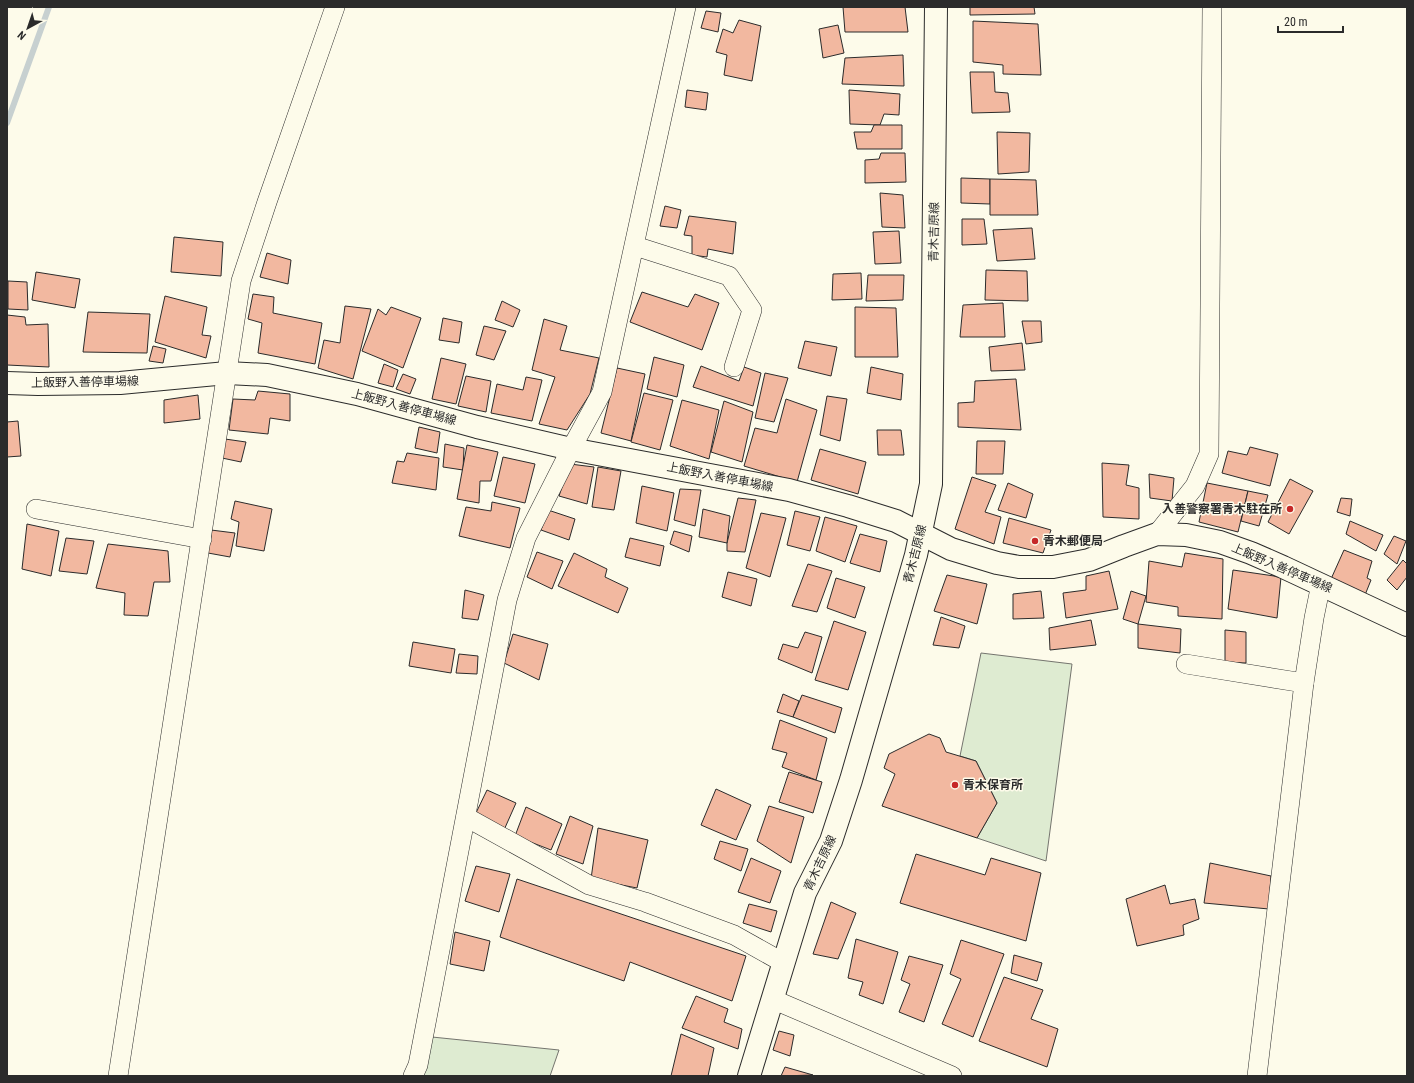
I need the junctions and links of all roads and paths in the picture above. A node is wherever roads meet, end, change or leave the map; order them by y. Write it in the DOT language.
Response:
graph roads {
  1 [pos="335,7"];
  2 [pos="686,7"];
  3 [pos="936,7"];
  4 [pos="1212,7"];
  5 [pos="635,246"];
  6 [pos="734,367"];
  7 [pos="228,373"];
  8 [pos="7,383"];
  9 [pos="571,449"];
  10 [pos="36,509"];
  11 [pos="920,533"];
  12 [pos="1157,534"];
  13 [pos="202,539"];
  14 [pos="1321,584"];
  15 [pos="1407,625"];
  16 [pos="1186,664"];
  17 [pos="1304,683"];
  18 [pos="466,817"];
  19 [pos="784,962"];
  20 [pos="772,999"];
  21 [pos="118,1076"];
  22 [pos="413,1076"];
  23 [pos="749,1076"];
  24 [pos="952,1076"];
  25 [pos="1257,1076"];
  1 -- 7 [label="street"];
  2 -- 5 [label="street"];
  3 -- 11 [label="main road, 青木吉原線"];
  4 -- 12 [label="street"];
  5 -- 6 [label="street"];
  5 -- 9 [label="street"];
  7 -- 8 [label="main road, 上飯野入善停車場線"];
  7 -- 9 [label="main road, 上飯野入善停車場線"];
  7 -- 13 [label="street"];
  9 -- 11 [label="main road, 上飯野入善停車場線"];
  9 -- 18 [label="street"];
  10 -- 13 [label="street"];
  11 -- 12 [label="main road, 上飯野入善停車場線"];
  11 -- 19 [label="main road, 青木吉原線"];
  12 -- 14 [label="main road, 上飯野入善停車場線"];
  13 -- 21 [label="street"];
  14 -- 15 [label="main road, 上飯野入善停車場線"];
  14 -- 17 [label="street"];
  16 -- 17 [label="street"];
  17 -- 25 [label="street"];
  18 -- 19 [label="street"];
  18 -- 22 [label="street"];
  19 -- 20 [label="main road, 青木吉原線"];
  20 -- 23 [label="main road, 青木吉原線"];
  20 -- 24 [label="street"];
}
